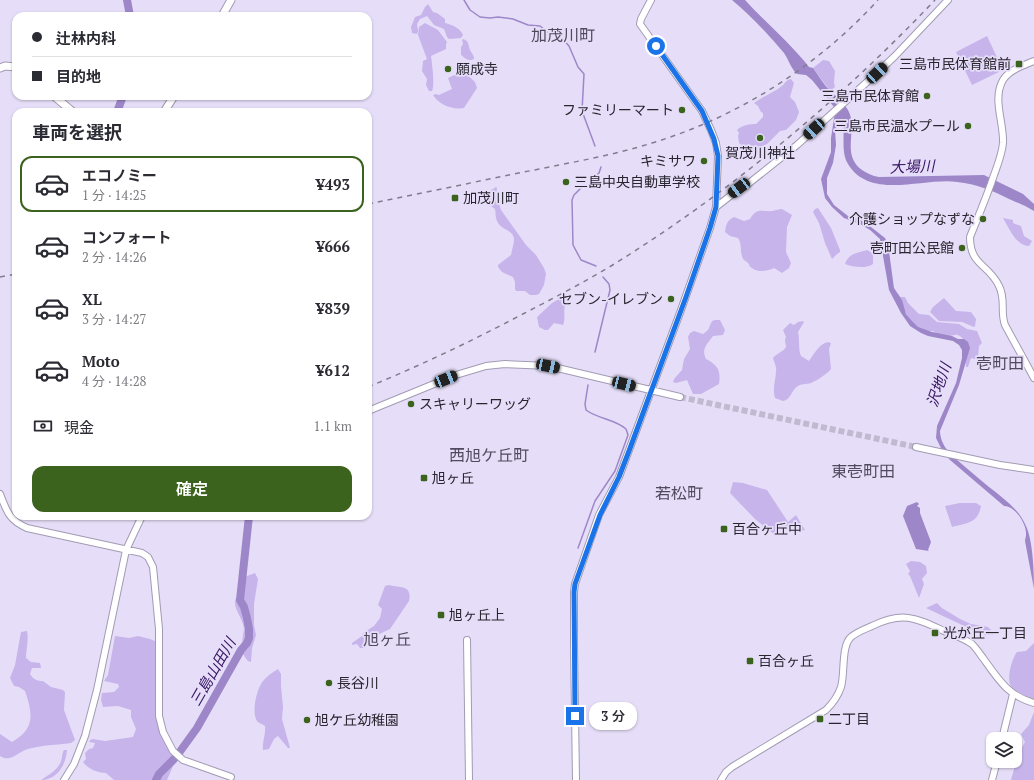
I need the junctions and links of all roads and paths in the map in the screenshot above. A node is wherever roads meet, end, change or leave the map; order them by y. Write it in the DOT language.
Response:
graph roads {
  1 [pos="231,0"];
  2 [pos="651,0"];
  3 [pos="948,0"];
  4 [pos="224,12"];
  5 [pos="1034,60"];
  6 [pos="12,67"];
  7 [pos="0,68"];
  8 [pos="59,100"];
  9 [pos="68,108"];
  10 [pos="716,207"];
  11 [pos="1034,378"];
  12 [pos="651,391"];
  13 [pos="680,397"];
  14 [pos="372,409"];
  15 [pos="916,447"];
  16 [pos="1034,470"];
  17 [pos="0,494"];
  18 [pos="12,519"];
  19 [pos="14,520"];
  20 [pos="140,520"];
  21 [pos="126,550"];
  22 [pos="467,640"];
  23 [pos="1013,694"];
  24 [pos="1034,703"];
  25 [pos="1004,732"];
  26 [pos="995,768"];
  27 [pos="231,777"];
  28 [pos="64,780"];
  29 [pos="469,780"];
  30 [pos="576,780"];
  31 [pos="721,780"];
  32 [pos="992,780"];
  1 -- 4 [label="main road"];
  2 -- 10 [label="street"];
  3 -- 10 [label="street"];
  5 -- 11 [label="street"];
  6 -- 7 [label="main road"];
  8 -- 9 [label="main road"];
  10 -- 12 [label="street"];
  12 -- 13 [label="street"];
  12 -- 14 [label="street"];
  12 -- 30 [label="street"];
  15 -- 16 [label="street"];
  17 -- 18 [label="street"];
  19 -- 21 [label="street"];
  20 -- 21 [label="street"];
  21 -- 27 [label="street"];
  21 -- 28 [label="street"];
  22 -- 29 [label="street"];
  23 -- 24 [label="street"];
  23 -- 25 [label="street"];
  23 -- 31 [label="street"];
  26 -- 32 [label="street"];
}
